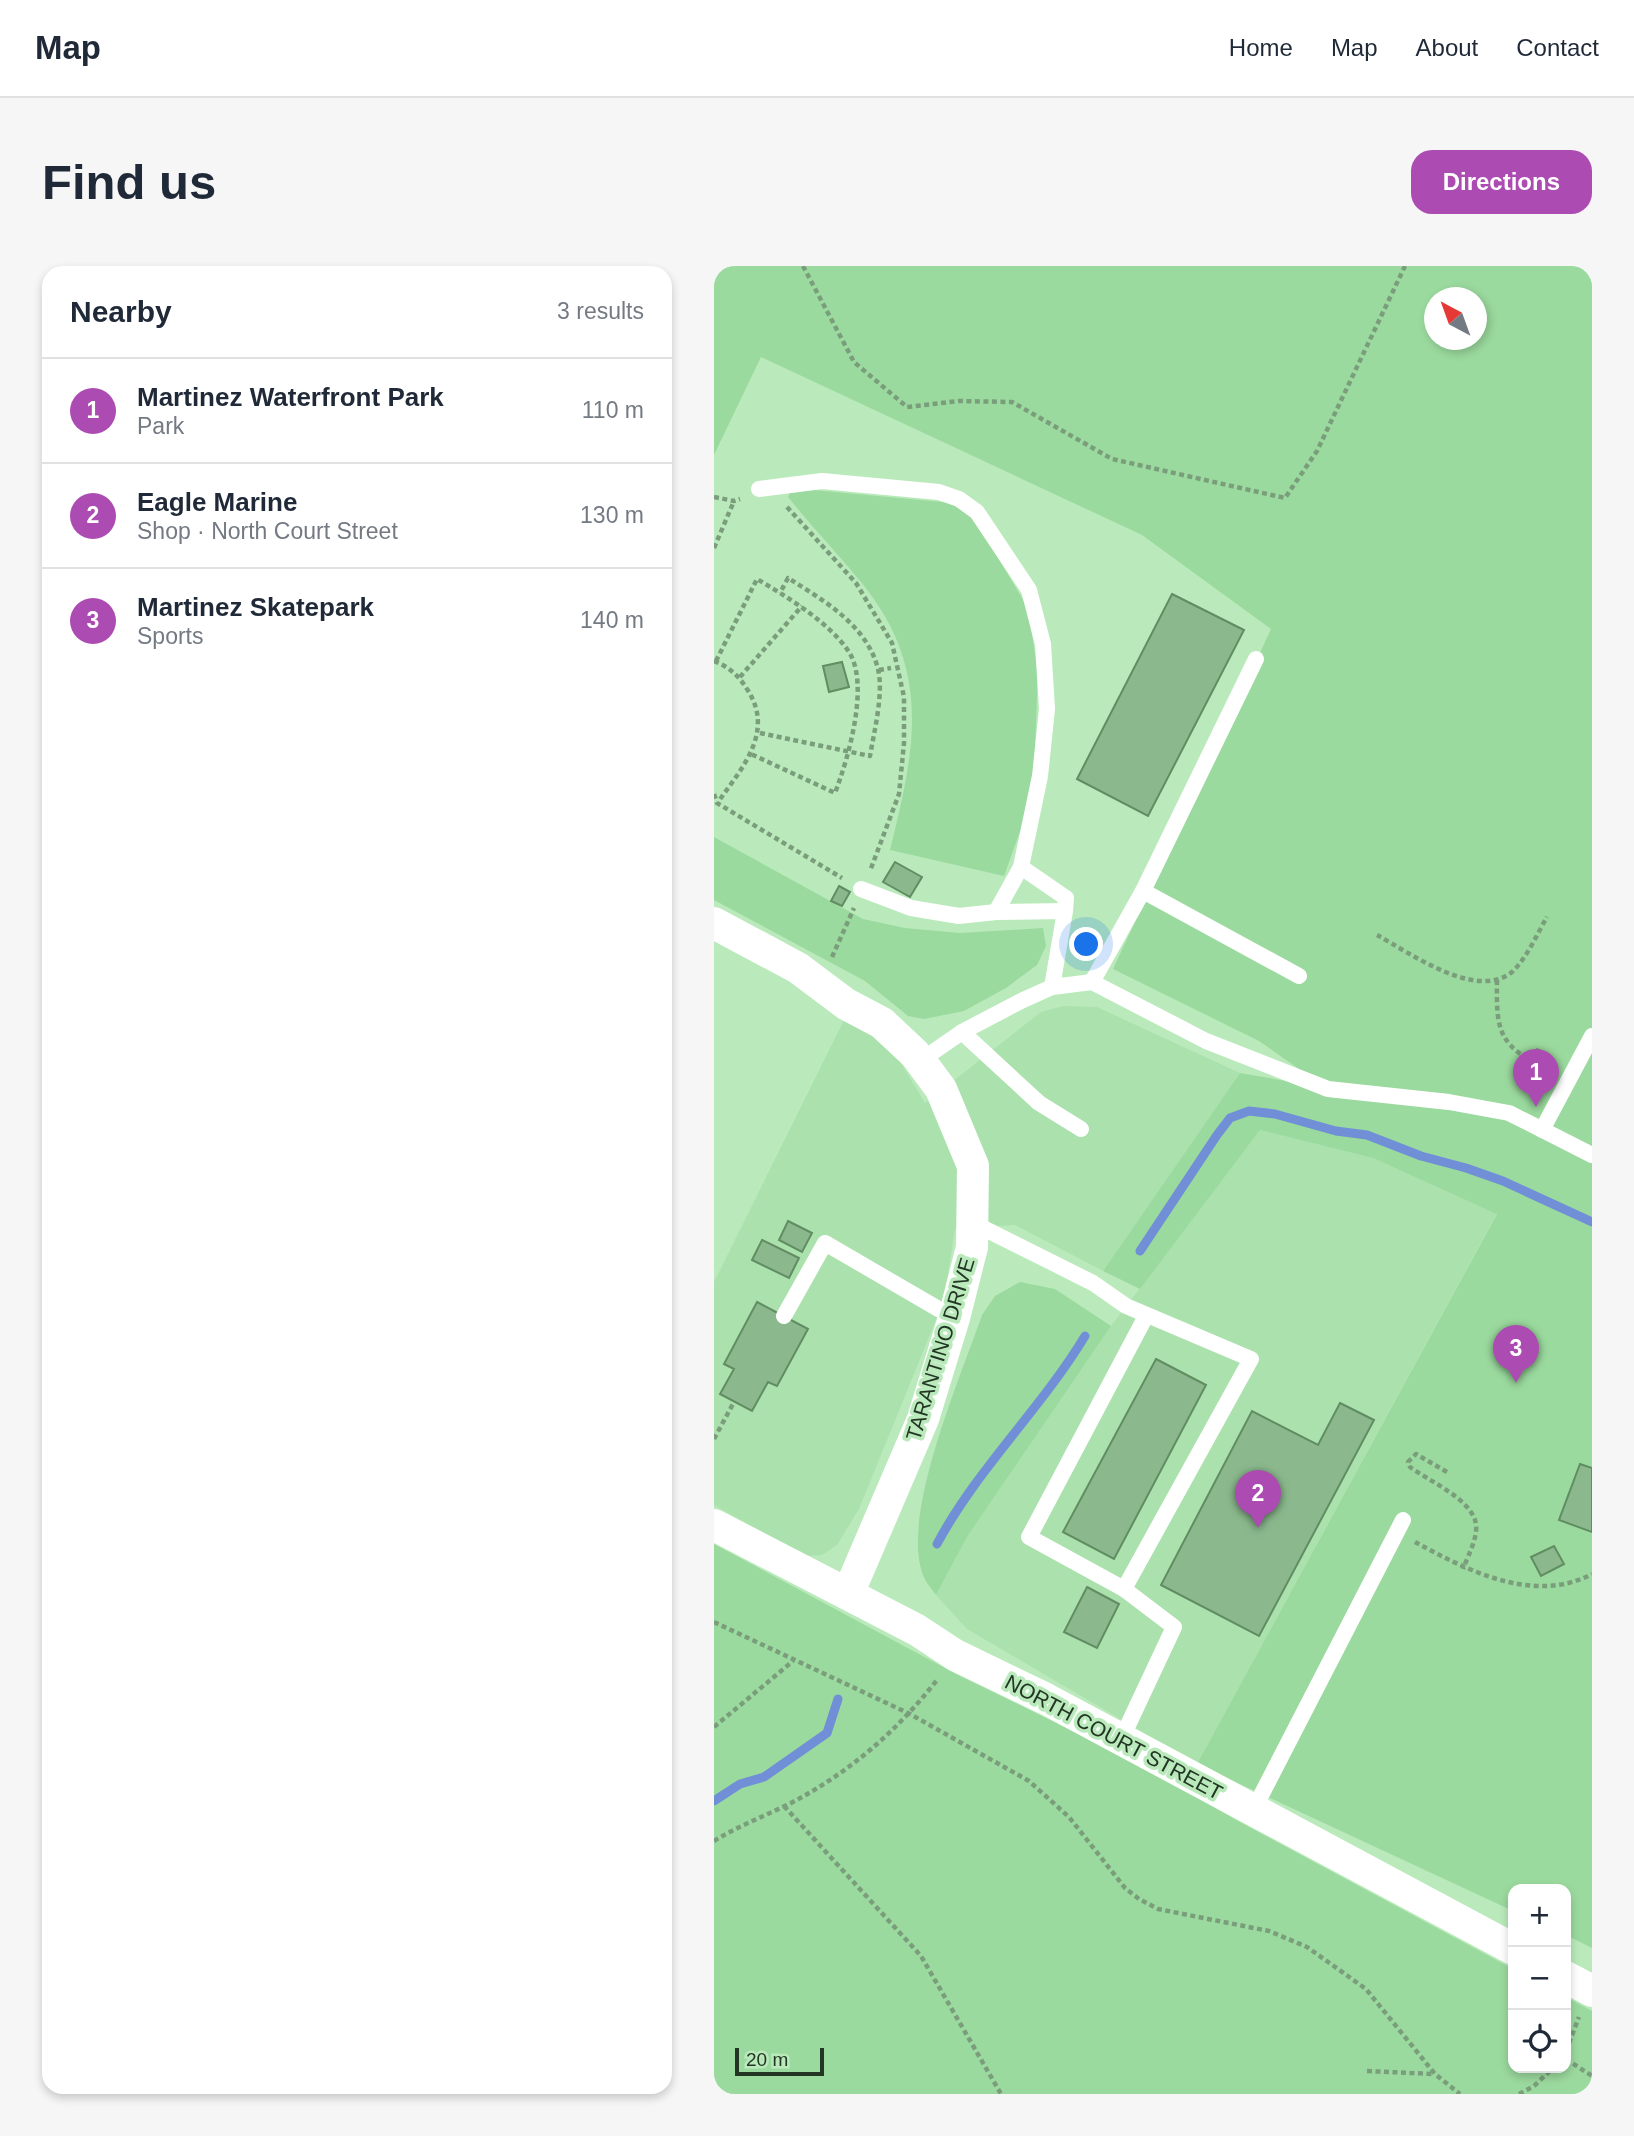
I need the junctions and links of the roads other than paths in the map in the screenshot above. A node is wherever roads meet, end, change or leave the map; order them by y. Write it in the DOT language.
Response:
graph roads {
  1 [pos="759,489"];
  2 [pos="1256,659"];
  3 [pos="1021,867"];
  4 [pos="861,889"];
  5 [pos="1143,891"];
  6 [pos="1065,911"];
  7 [pos="996,912"];
  8 [pos="714,923"];
  9 [pos="1299,976"];
  10 [pos="1091,982"];
  11 [pos="1052,987"];
  12 [pos="962,1032"];
  13 [pos="1592,1036"];
  14 [pos="920,1061"];
  15 [pos="1081,1129"];
  16 [pos="1542,1130"];
  17 [pos="1592,1156"];
  18 [pos="973,1223"];
  19 [pos="784,1316"];
  20 [pos="1146,1316"];
  21 [pos="954,1318"];
  22 [pos="1404,1520"];
  23 [pos="714,1525"];
  24 [pos="1124,1589"];
  25 [pos="848,1594"];
  26 [pos="1121,1740"];
  27 [pos="1253,1811"];
  28 [pos="1509,1947"];
  29 [pos="1571,1984"];
  30 [pos="1586,2003"];
  1 -- 3 [label="lane"];
  2 -- 5 [label="lane"];
  3 -- 6 [label="lane"];
  3 -- 7 [label="lane"];
  4 -- 7 [label="lane"];
  5 -- 9 [label="lane"];
  5 -- 10 [label="lane"];
  6 -- 7 [label="lane"];
  6 -- 11 [label="lane"];
  8 -- 14 [label="street, TARANTINO DRIVE"];
  10 -- 11 [label="lane"];
  10 -- 16 [label="lane"];
  11 -- 12 [label="lane"];
  12 -- 14 [label="lane"];
  12 -- 15 [label="lane"];
  13 -- 16 [label="lane"];
  14 -- 18 [label="street, TARANTINO DRIVE"];
  16 -- 17 [label="lane"];
  18 -- 20 [label="lane"];
  18 -- 21 [label="street, TARANTINO DRIVE"];
  19 -- 21 [label="lane"];
  20 -- 24 [label="lane"];
  20 -- 24 [label="lane"];
  21 -- 25 [label="street, TARANTINO DRIVE"];
  22 -- 27 [label="lane"];
  23 -- 25 [label="street, NORTH COURT STREET"];
  24 -- 26 [label="lane"];
  25 -- 26 [label="street, NORTH COURT STREET"];
  26 -- 27 [label="street, NORTH COURT STREET"];
  27 -- 28 [label="street, NORTH COURT STREET"];
  29 -- 30 [label="street"];
}
